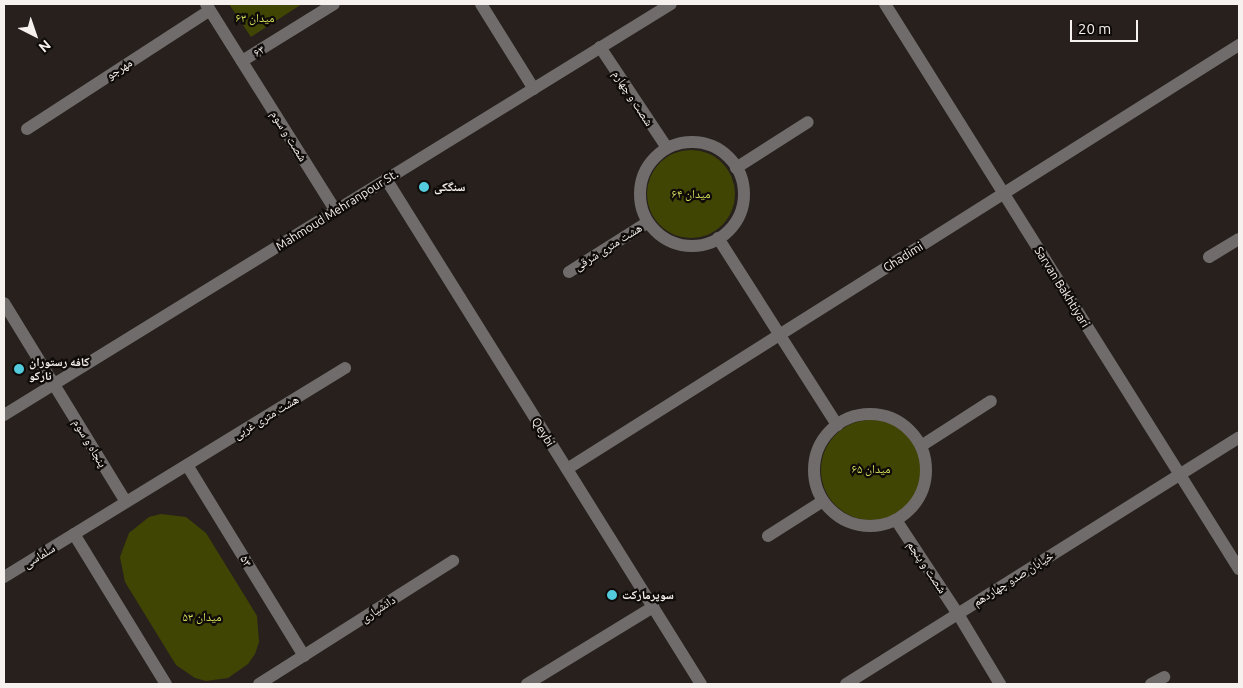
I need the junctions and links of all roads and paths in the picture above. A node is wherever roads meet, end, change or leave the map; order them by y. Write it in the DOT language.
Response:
graph roads {
  1 [pos="334,4"];
  2 [pos="481,4"];
  3 [pos="671,4"];
  4 [pos="885,4"];
  5 [pos="208,7"];
  6 [pos="1239,45"];
  7 [pos="600,47"];
  8 [pos="242,61"];
  9 [pos="534,88"];
  10 [pos="808,122"];
  11 [pos="27,129"];
  12 [pos="666,148"];
  13 [pos="736,168"];
  14 [pos="386,179"];
  15 [pos="1003,194"];
  16 [pos="336,210"];
  17 [pos="648,222"];
  18 [pos="718,238"];
  19 [pos="1239,239"];
  20 [pos="1209,258"];
  21 [pos="569,272"];
  22 [pos="4,303"];
  23 [pos="780,334"];
  24 [pos="345,368"];
  25 [pos="54,384"];
  26 [pos="992,401"];
  27 [pos="4,415"];
  28 [pos="838,425"];
  29 [pos="1239,437"];
  30 [pos="921,446"];
  31 [pos="187,465"];
  32 [pos="566,469"];
  33 [pos="1180,474"];
  34 [pos="822,501"];
  35 [pos="126,502"];
  36 [pos="896,520"];
  37 [pos="74,534"];
  38 [pos="768,536"];
  39 [pos="452,562"];
  40 [pos="1239,569"];
  41 [pos="4,577"];
  42 [pos="653,607"];
  43 [pos="958,614"];
  44 [pos="304,656"];
  45 [pos="1164,676"];
  46 [pos="166,684"];
  47 [pos="259,684"];
  48 [pos="528,684"];
  49 [pos="700,684"];
  50 [pos="846,684"];
  51 [pos="1000,684"];
  52 [pos="1151,684"];
  1 -- 8 [label="street, ۶۳"];
  2 -- 9 [label="street"];
  3 -- 7 [label="street, Mahmoud Mehranpour St."];
  4 -- 15 [label="street, Sarvan Bakhtiyari"];
  5 -- 8 [label="street, ۶۳"];
  5 -- 11 [label="street, مهرجو"];
  6 -- 15 [label="street, Ghadimi"];
  7 -- 9 [label="street, Mahmoud Mehranpour St."];
  7 -- 12 [label="street, شصت و چهارم"];
  8 -- 16 [label="street, شصت و سوم"];
  9 -- 14 [label="street, Mahmoud Mehranpour St."];
  10 -- 13 [label="street"];
  12 -- 13 [label="street"];
  12 -- 17 [label="street"];
  13 -- 18 [label="street"];
  14 -- 16 [label="street, Mahmoud Mehranpour St."];
  14 -- 32 [label="street, Qeybi"];
  15 -- 23 [label="street, Ghadimi"];
  15 -- 33 [label="street, Sarvan Bakhtiyari"];
  16 -- 25 [label="street, Mahmoud Mehranpour St."];
  17 -- 18 [label="street"];
  17 -- 21 [label="street, هشت متری شرقی"];
  18 -- 23 [label="street"];
  19 -- 20 [label="street"];
  22 -- 25 [label="street, پنجاه و سوم"];
  23 -- 28 [label="street"];
  23 -- 32 [label="street, Ghadimi"];
  24 -- 31 [label="street, هشت متری غربی"];
  25 -- 27 [label="street, Mahmoud Mehranpour St."];
  25 -- 35 [label="street, پنجاه و سوم"];
  26 -- 30 [label="street"];
  28 -- 30 [label="street"];
  28 -- 34 [label="street"];
  29 -- 33 [label="street, خیابان صدو چهاردهم"];
  30 -- 36 [label="street"];
  31 -- 35 [label="street"];
  31 -- 44 [label="street, ۵۳"];
  32 -- 42 [label="street, Qeybi"];
  33 -- 40 [label="street, Sarvan Bakhtiyari"];
  33 -- 43 [label="street, خیابان صدو چهاردهم"];
  34 -- 36 [label="street"];
  34 -- 38 [label="street"];
  35 -- 37 [label="street"];
  36 -- 43 [label="street, شصت و پنجم"];
  37 -- 41 [label="street, سلماسی"];
  37 -- 46 [label="street"];
  39 -- 44 [label="street, دانشیاری"];
  42 -- 48 [label="street"];
  42 -- 49 [label="street, Qeybi"];
  43 -- 50 [label="street, خیابان صدو چهاردهم"];
  43 -- 51 [label="street, شصت و پنجم"];
  44 -- 47 [label="street"];
  45 -- 52 [label="street"];
}
